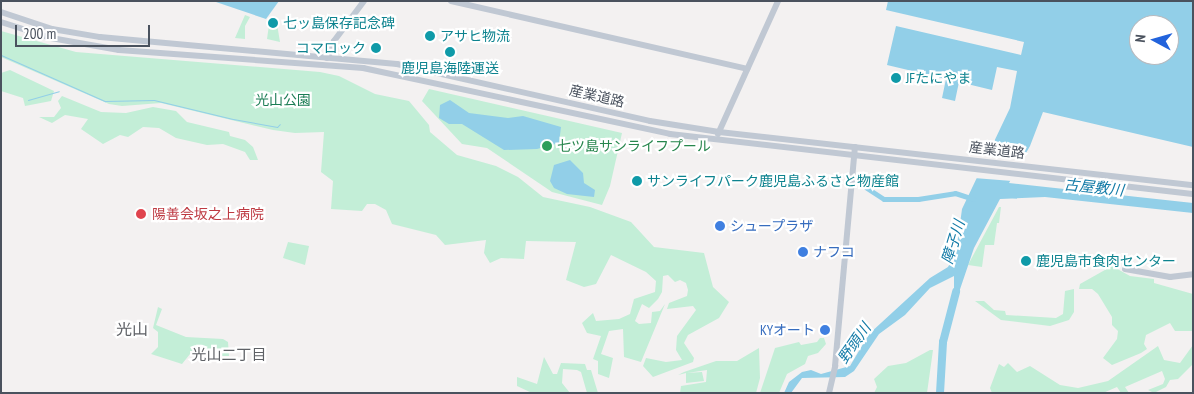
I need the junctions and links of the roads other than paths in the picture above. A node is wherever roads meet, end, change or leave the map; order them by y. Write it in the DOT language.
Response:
graph roads {
  1 [pos="364,1"];
  2 [pos="451,1"];
  3 [pos="778,1"];
  4 [pos="1,12"];
  5 [pos="1,22"];
  6 [pos="328,55"];
  7 [pos="326,64"];
  8 [pos="747,69"];
  9 [pos="719,132"];
  10 [pos="716,140"];
  11 [pos="855,147"];
  12 [pos="854,156"];
  13 [pos="1193,185"];
  14 [pos="1193,194"];
  15 [pos="1126,269"];
  16 [pos="1193,274"];
  17 [pos="829,393"];
  1 -- 6 [label="main road"];
  2 -- 8 [label="main road"];
  3 -- 8 [label="main road"];
  4 -- 6 [label="main road, 産業道路"];
  5 -- 7 [label="main road, 産業道路"];
  6 -- 7 [label="main road"];
  6 -- 9 [label="main road, 産業道路"];
  7 -- 10 [label="main road, 産業道路"];
  8 -- 9 [label="main road"];
  9 -- 10 [label="main road"];
  9 -- 11 [label="main road, 産業道路"];
  10 -- 12 [label="main road, 産業道路"];
  11 -- 12 [label="main road"];
  11 -- 13 [label="main road, 産業道路"];
  12 -- 14 [label="main road, 産業道路"];
  12 -- 17 [label="main road"];
  15 -- 16 [label="main road"];
}
